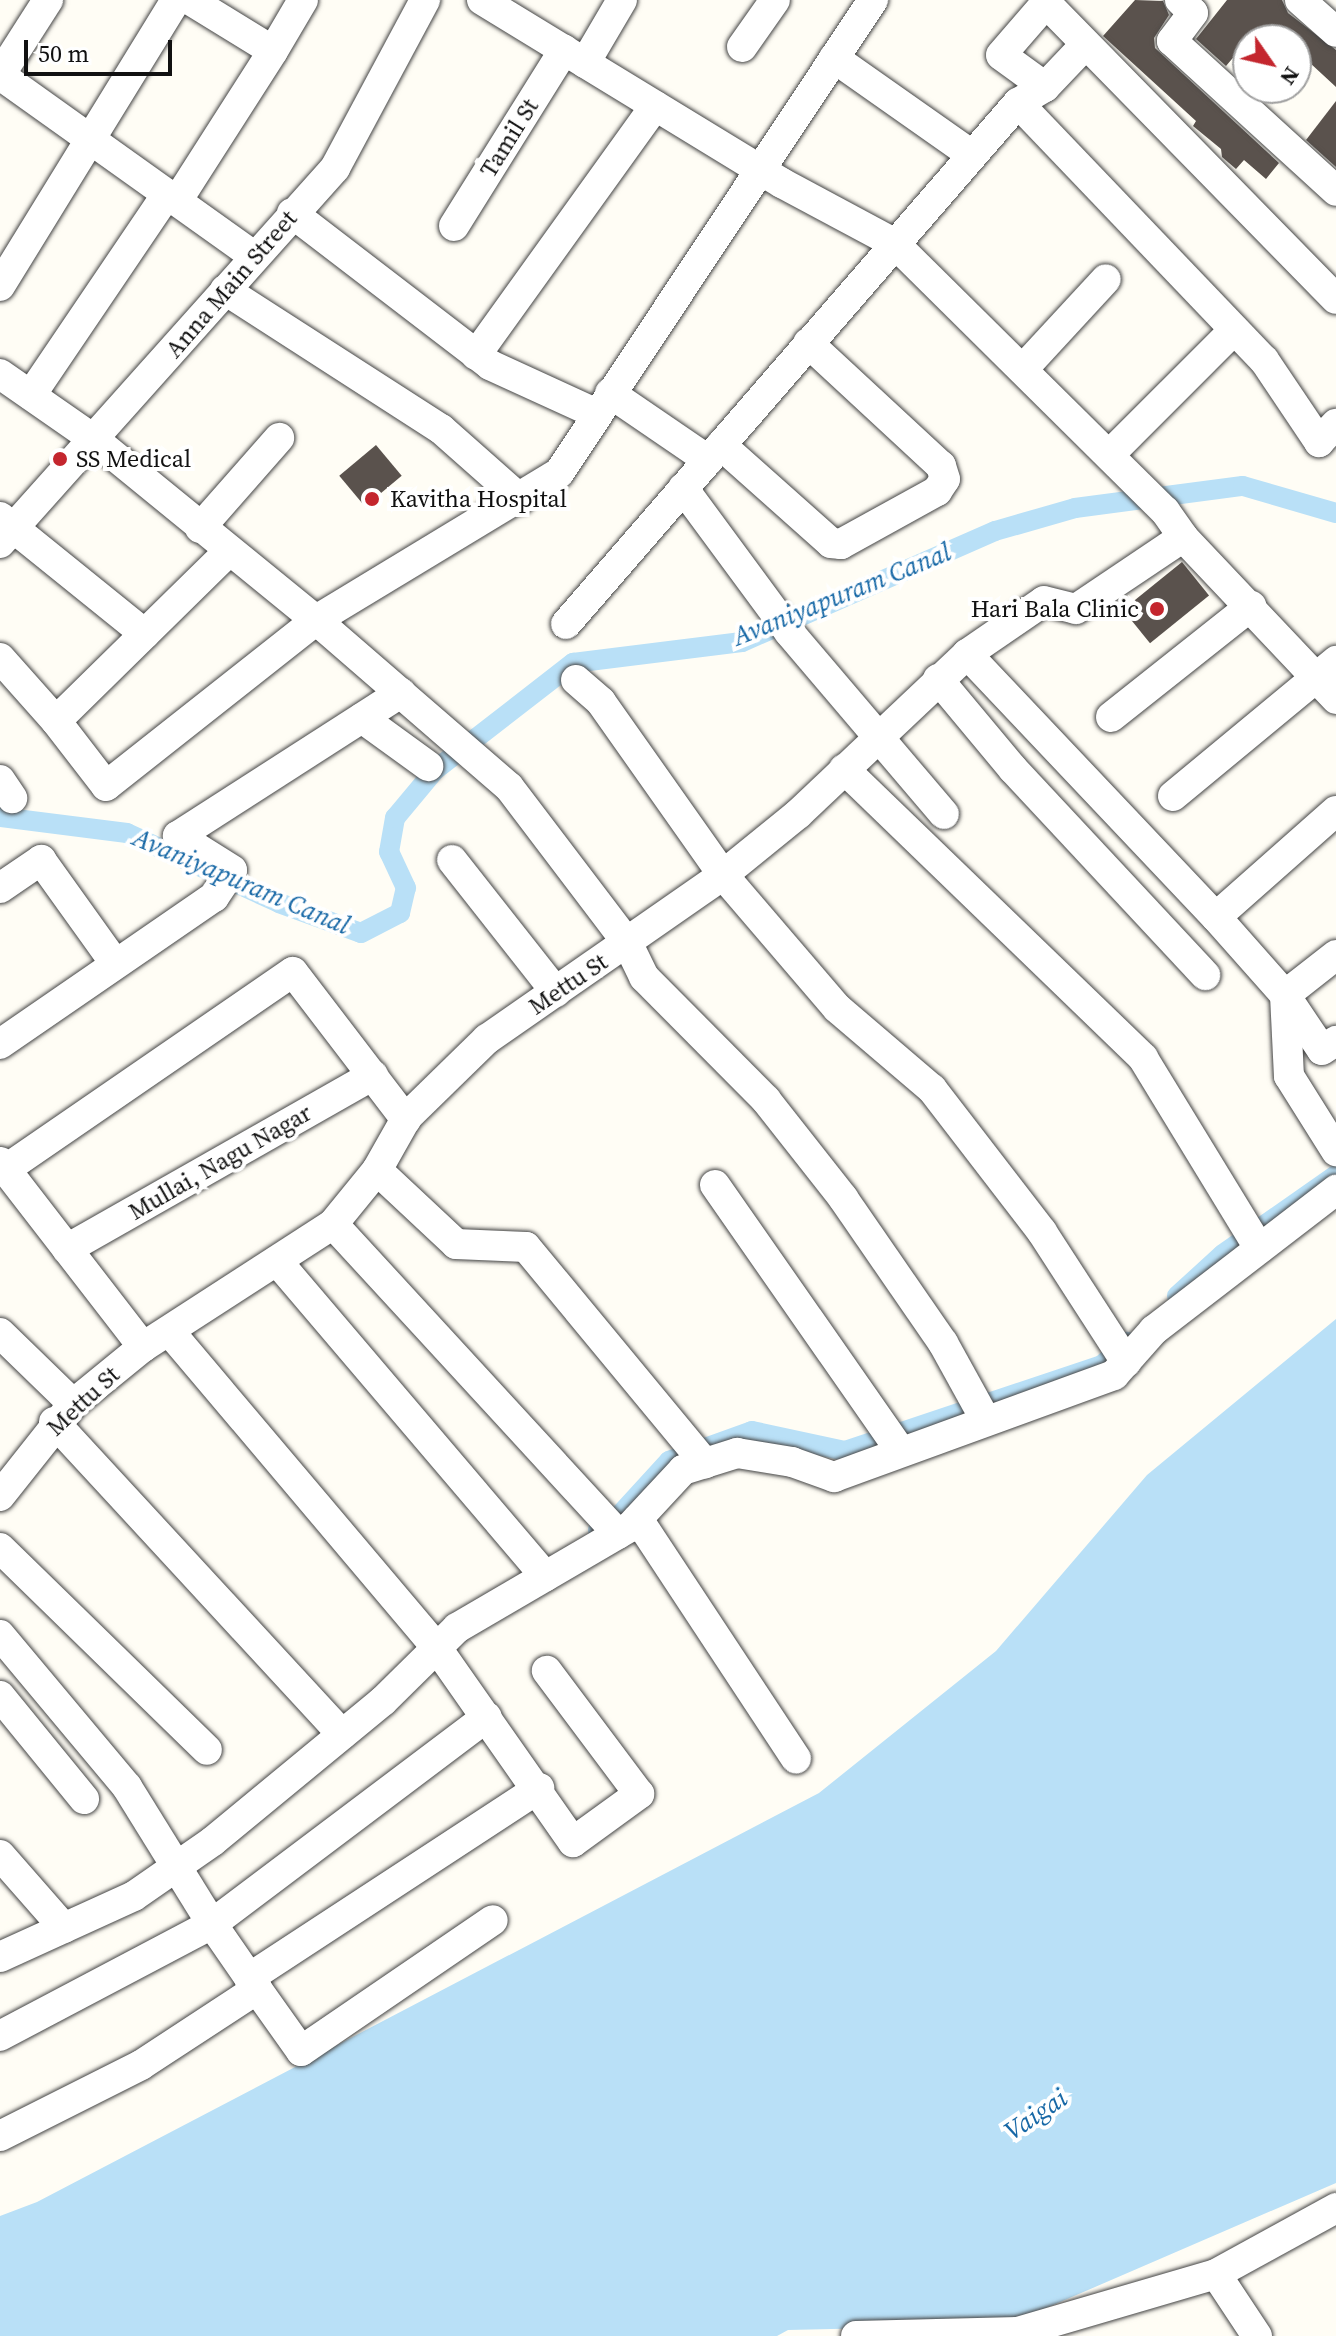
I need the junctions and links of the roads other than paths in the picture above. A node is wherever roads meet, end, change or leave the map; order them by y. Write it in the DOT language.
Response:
graph roads {
  1 [pos="48,0"];
  2 [pos="176,0"];
  3 [pos="190,0"];
  4 [pos="303,0"];
  5 [pos="425,0"];
  6 [pos="482,0"];
  7 [pos="622,0"];
  8 [pos="775,0"];
  9 [pos="873,0"];
  10 [pos="1300,0"];
  11 [pos="1048,2"];
  12 [pos="1192,4"];
  13 [pos="1336,32"];
  14 [pos="1086,44"];
  15 [pos="742,47"];
  16 [pos="273,51"];
  17 [pos="574,57"];
  18 [pos="834,58"];
  19 [pos="1045,87"];
  20 [pos="1018,103"];
  21 [pos="655,106"];
  22 [pos="91,142"];
  23 [pos="972,155"];
  24 [pos="757,168"];
  25 [pos="1336,191"];
  26 [pos="172,197"];
  27 [pos="292,213"];
  28 [pos="454,226"];
  29 [pos="894,243"];
  30 [pos="254,256"];
  31 [pos="1106,279"];
  32 [pos="0,286"];
  33 [pos="225,290"];
  34 [pos="1336,299"];
  35 [pos="1234,330"];
  36 [pos="808,343"];
  37 [pos="476,355"];
  38 [pos="1023,369"];
  39 [pos="0,374"];
  40 [pos="31,395"];
  41 [pos="604,404"];
  42 [pos="1336,424"];
  43 [pos="279,438"];
  44 [pos="95,440"];
  45 [pos="714,452"];
  46 [pos="1109,455"];
  47 [pos="683,488"];
  48 [pos="520,499"];
  49 [pos="200,528"];
  50 [pos="5,529"];
  51 [pos="1183,537"];
  52 [pos="228,552"];
  53 [pos="1251,606"];
  54 [pos="316,620"];
  55 [pos="566,624"];
  56 [pos="145,634"];
  57 [pos="967,654"];
  58 [pos="0,658"];
  59 [pos="938,679"];
  60 [pos="1330,679"];
  61 [pos="576,680"];
  62 [pos="401,693"];
  63 [pos="1111,717"];
  64 [pos="362,718"];
  65 [pos="56,721"];
  66 [pos="880,732"];
  67 [pos="428,766"];
  68 [pos="844,769"];
  69 [pos="1173,796"];
  70 [pos="1336,811"];
  71 [pos="944,814"];
  72 [pos="452,860"];
  73 [pos="723,875"];
  74 [pos="0,888"];
  75 [pos="1216,917"];
  76 [pos="628,944"];
  77 [pos="1336,955"];
  78 [pos="114,962"];
  79 [pos="1205,975"];
  80 [pos="556,992"];
  81 [pos="1285,995"];
  82 [pos="1336,1041"];
  83 [pos="0,1044"];
  84 [pos="373,1075"];
  85 [pos="406,1120"];
  86 [pos="1336,1151"];
  87 [pos="3,1166"];
  88 [pos="377,1170"];
  89 [pos="715,1185"];
  90 [pos="1336,1190"];
  91 [pos="333,1224"];
  92 [pos="1253,1239"];
  93 [pos="67,1249"];
  94 [pos="277,1261"];
  95 [pos="170,1332"];
  96 [pos="0,1333"];
  97 [pos="143,1347"];
  98 [pos="1120,1354"];
  99 [pos="981,1411"];
  100 [pos="63,1413"];
  101 [pos="894,1441"];
  102 [pos="699,1455"];
  103 [pos="0,1496"];
  104 [pos="618,1526"];
  105 [pos="0,1548"];
  106 [pos="540,1570"];
  107 [pos="0,1635"];
  108 [pos="432,1642"];
  109 [pos="547,1671"];
  110 [pos="0,1696"];
  111 [pos="487,1717"];
  112 [pos="338,1729"];
  113 [pos="207,1750"];
  114 [pos="796,1759"];
  115 [pos="539,1788"];
  116 [pos="84,1799"];
  117 [pos="0,1855"];
  118 [pos="176,1859"];
  119 [pos="493,1920"];
  120 [pos="60,1924"];
  121 [pos="212,1924"];
  122 [pos="0,1957"];
  123 [pos="253,1984"];
  124 [pos="0,2036"];
  125 [pos="0,2136"];
  126 [pos="1336,2208"];
  127 [pos="1216,2274"];
  128 [pos="856,2336"];
  129 [pos="1257,2336"];
  1 -- 22 [label="street"];
  2 -- 22 [label="street"];
  3 -- 16 [label="street"];
  4 -- 16 [label="street"];
  5 -- 27 [label="street, Anna Main Street"];
  6 -- 17 [label="street"];
  7 -- 17 [label="street, Tamil St"];
  8 -- 15 [label="street"];
  9 -- 18 [label="street"];
  10 -- 13 [label="street"];
  11 -- 14 [label="street"];
  11 -- 19 [label="street"];
  12 -- 25 [label="street"];
  14 -- 19 [label="street"];
  14 -- 34 [label="street"];
  16 -- 26 [label="street"];
  17 -- 21 [label="street"];
  17 -- 28 [label="street, Tamil St"];
  18 -- 23 [label="street"];
  18 -- 24 [label="street"];
  19 -- 20 [label="street"];
  20 -- 23 [label="street"];
  20 -- 35 [label="street"];
  21 -- 24 [label="street"];
  21 -- 37 [label="street"];
  22 -- 26 [label="street"];
  22 -- 32 [label="street"];
  23 -- 29 [label="street"];
  24 -- 29 [label="street"];
  24 -- 41 [label="street"];
  26 -- 30 [label="street"];
  26 -- 40 [label="street"];
  27 -- 30 [label="street, Anna Main Street"];
  27 -- 37 [label="street"];
  29 -- 36 [label="street"];
  29 -- 38 [label="street"];
  30 -- 33 [label="street, Anna Main Street"];
  31 -- 38 [label="street"];
  33 -- 44 [label="street, Anna Main Street"];
  33 -- 48 [label="street"];
  35 -- 42 [label="street"];
  35 -- 46 [label="street"];
  36 -- 45 [label="street"];
  36 -- 45 [label="street"];
  37 -- 41 [label="street"];
  38 -- 46 [label="street"];
  39 -- 40 [label="street"];
  40 -- 44 [label="street"];
  41 -- 45 [label="street"];
  41 -- 48 [label="street"];
  43 -- 49 [label="street"];
  44 -- 49 [label="street"];
  44 -- 50 [label="street, Anna Main Street"];
  45 -- 47 [label="street"];
  46 -- 51 [label="street"];
  47 -- 55 [label="street"];
  47 -- 66 [label="street"];
  48 -- 54 [label="street"];
  49 -- 52 [label="street"];
  50 -- 56 [label="street"];
  51 -- 53 [label="street"];
  51 -- 57 [label="street, Mettu St"];
  52 -- 54 [label="street"];
  52 -- 56 [label="street"];
  53 -- 60 [label="street"];
  53 -- 63 [label="street"];
  54 -- 62 [label="street"];
  54 -- 65 [label="street"];
  56 -- 65 [label="street"];
  57 -- 59 [label="street, Mettu St"];
  57 -- 75 [label="street"];
  58 -- 65 [label="street"];
  59 -- 66 [label="street, Mettu St"];
  59 -- 79 [label="street"];
  60 -- 69 [label="street"];
  61 -- 73 [label="street"];
  62 -- 64 [label="street"];
  62 -- 76 [label="street"];
  64 -- 67 [label="street"];
  64 -- 78 [label="street"];
  66 -- 68 [label="street, Mettu St"];
  66 -- 71 [label="street"];
  68 -- 73 [label="street, Mettu St"];
  68 -- 92 [label="street"];
  70 -- 75 [label="street"];
  72 -- 80 [label="street"];
  73 -- 76 [label="street, Mettu St"];
  73 -- 98 [label="street"];
  74 -- 78 [label="street"];
  75 -- 81 [label="street"];
  76 -- 80 [label="street, Mettu St"];
  76 -- 99 [label="street"];
  77 -- 81 [label="street"];
  78 -- 83 [label="street"];
  80 -- 85 [label="street, Mettu St"];
  81 -- 82 [label="street"];
  81 -- 86 [label="street"];
  84 -- 85 [label="street"];
  84 -- 87 [label="street"];
  84 -- 93 [label="street, Mullai, Nagu Nagar"];
  85 -- 88 [label="street, Mettu St"];
  87 -- 93 [label="street"];
  88 -- 91 [label="street, Mettu St"];
  88 -- 102 [label="street"];
  89 -- 101 [label="street"];
  90 -- 92 [label="street"];
  91 -- 94 [label="street, Mettu St"];
  91 -- 104 [label="street"];
  92 -- 98 [label="street"];
  93 -- 97 [label="street"];
  94 -- 95 [label="street, Mettu St"];
  94 -- 106 [label="street"];
  95 -- 97 [label="street, Mettu St"];
  95 -- 108 [label="street"];
  96 -- 100 [label="street"];
  97 -- 100 [label="street, Mettu St"];
  98 -- 99 [label="street"];
  99 -- 101 [label="street"];
  100 -- 103 [label="street, Mettu St"];
  100 -- 112 [label="street"];
  101 -- 102 [label="street"];
  102 -- 104 [label="street"];
  104 -- 106 [label="street"];
  104 -- 114 [label="street"];
  105 -- 113 [label="street"];
  106 -- 108 [label="street"];
  107 -- 118 [label="street"];
  108 -- 111 [label="street"];
  108 -- 112 [label="street"];
  109 -- 115 [label="street"];
  110 -- 116 [label="street"];
  111 -- 115 [label="street"];
  111 -- 121 [label="street"];
  112 -- 118 [label="street"];
  115 -- 123 [label="street"];
  117 -- 120 [label="street"];
  118 -- 120 [label="street"];
  118 -- 121 [label="street"];
  119 -- 123 [label="street"];
  120 -- 122 [label="street"];
  121 -- 123 [label="street"];
  121 -- 124 [label="street"];
  123 -- 125 [label="street"];
  126 -- 127 [label="street"];
  127 -- 128 [label="street"];
  127 -- 129 [label="street"];
}
